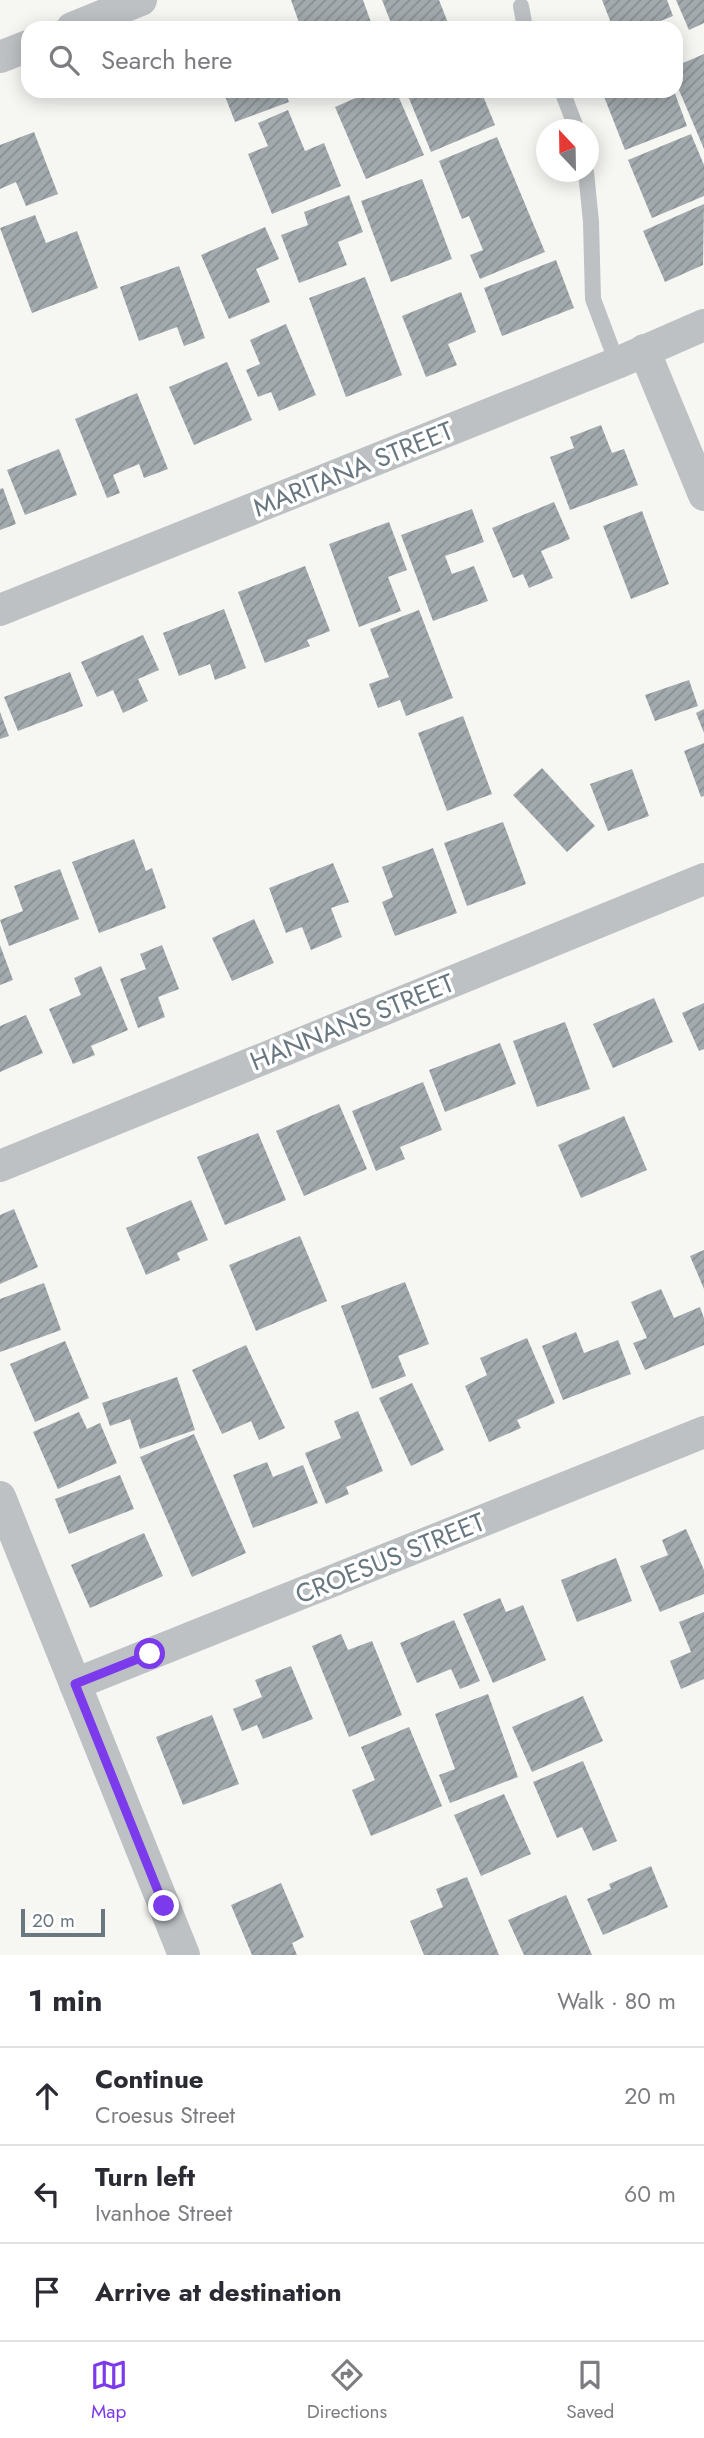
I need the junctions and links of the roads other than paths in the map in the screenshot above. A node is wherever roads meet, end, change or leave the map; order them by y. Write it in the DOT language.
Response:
graph roads {
  1 [pos="141,0"];
  2 [pos="521,6"];
  3 [pos="89,21"];
  4 [pos="524,21"];
  5 [pos="21,49"];
  6 [pos="0,57"];
  7 [pos="565,98"];
  8 [pos="573,119"];
  9 [pos="587,182"];
  10 [pos="704,326"];
  11 [pos="630,356"];
  12 [pos="704,495"];
  13 [pos="0,610"];
  14 [pos="704,879"];
  15 [pos="0,1166"];
  16 [pos="704,1432"];
  17 [pos="0,1497"];
  18 [pos="75,1684"];
  19 [pos="184,1955"];
  1 -- 3 [label="street"];
  2 -- 4 [label="lane"];
  5 -- 6 [label="street"];
  7 -- 8 [label="lane"];
  9 -- 11 [label="lane"];
  10 -- 11 [label="street, MARITANA STREET"];
  11 -- 12 [label="street"];
  11 -- 13 [label="street, MARITANA STREET"];
  14 -- 15 [label="street, HANNANS STREET"];
  16 -- 18 [label="street, CROESUS STREET"];
  17 -- 18 [label="street"];
  18 -- 19 [label="street"];
}
